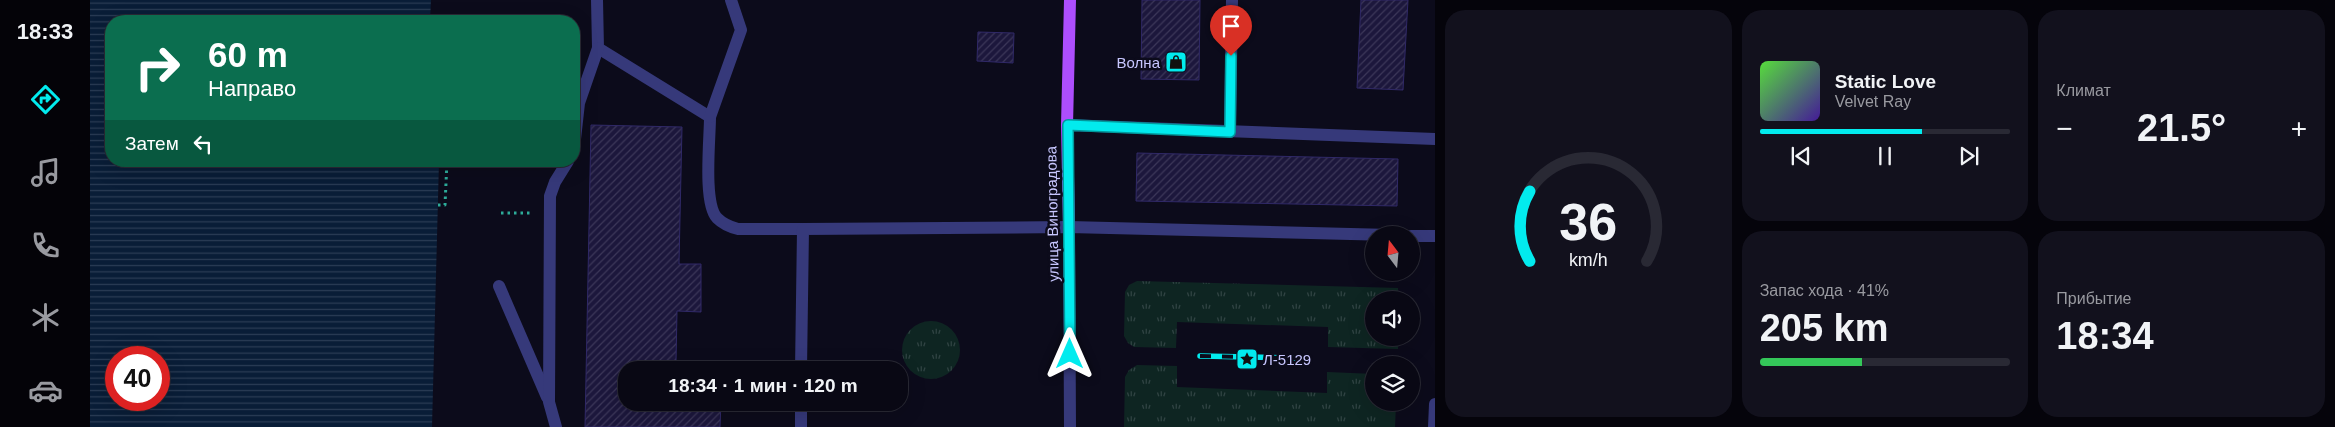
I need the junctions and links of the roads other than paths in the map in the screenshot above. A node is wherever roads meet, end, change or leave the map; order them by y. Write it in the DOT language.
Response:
graph roads {
  1 [pos="597,0"];
  2 [pos="731,0"];
  3 [pos="1070,0"];
  4 [pos="1232,0"];
  5 [pos="598,48"];
  6 [pos="580,100"];
  7 [pos="710,117"];
  8 [pos="1068,125"];
  9 [pos="1230,132"];
  10 [pos="1435,140"];
  11 [pos="564,167"];
  12 [pos="1069,227"];
  13 [pos="803,229"];
  14 [pos="1365,234"];
  15 [pos="1420,236"];
  16 [pos="1435,236"];
  17 [pos="499,286"];
  18 [pos="801,361"];
  19 [pos="549,402"];
  20 [pos="1435,404"];
  21 [pos="801,411"];
  22 [pos="556,427"];
  23 [pos="801,427"];
  24 [pos="1070,427"];
  25 [pos="1434,427"];
  1 -- 5 [label="street"];
  2 -- 7 [label="street"];
  3 -- 8 [label="main road, улица Виноградова"];
  4 -- 9 [label="street"];
  5 -- 6 [label="street"];
  5 -- 7 [label="street"];
  7 -- 13 [label="street"];
  8 -- 9 [label="street"];
  8 -- 12 [label="main road, улица Виноградова"];
  9 -- 10 [label="street"];
  11 -- 19 [label="street"];
  12 -- 13 [label="street"];
  12 -- 14 [label="street"];
  12 -- 24 [label="street, улица Виноградова"];
  13 -- 18 [label="street"];
  15 -- 16 [label="street"];
  17 -- 19 [label="street"];
  19 -- 22 [label="street"];
  20 -- 25 [label="street"];
  21 -- 23 [label="street"];
}
